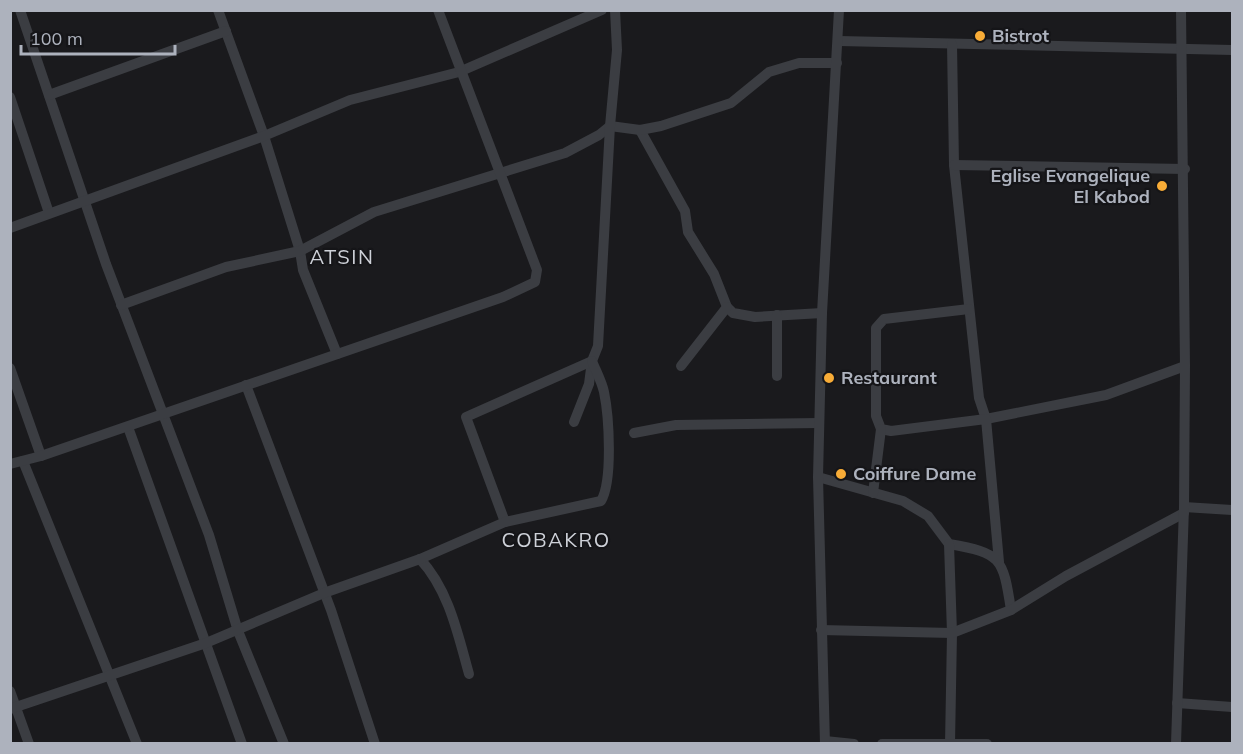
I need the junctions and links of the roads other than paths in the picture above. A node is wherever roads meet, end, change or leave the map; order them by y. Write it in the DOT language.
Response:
graph roads {
  1 [pos="20,10"];
  2 [pos="218,10"];
  3 [pos="438,10"];
  4 [pos="602,10"];
  5 [pos="615,10"];
  6 [pos="839,10"];
  7 [pos="1181,10"];
  8 [pos="226,31"];
  9 [pos="839,41"];
  10 [pos="952,44"];
  11 [pos="1180,48"];
  12 [pos="1233,50"];
  13 [pos="837,63"];
  14 [pos="459,72"];
  15 [pos="49,95"];
  16 [pos="10,97"];
  17 [pos="610,126"];
  18 [pos="640,129"];
  19 [pos="264,136"];
  20 [pos="954,165"];
  21 [pos="1185,169"];
  22 [pos="500,173"];
  23 [pos="83,200"];
  24 [pos="49,213"];
  25 [pos="10,228"];
  26 [pos="300,251"];
  27 [pos="121,305"];
  28 [pos="727,307"];
  29 [pos="969,309"];
  30 [pos="822,313"];
  31 [pos="777,315"];
  32 [pos="337,354"];
  33 [pos="592,361"];
  34 [pos="681,366"];
  35 [pos="1185,366"];
  36 [pos="10,368"];
  37 [pos="777,376"];
  38 [pos="246,385"];
  39 [pos="162,413"];
  40 [pos="986,419"];
  41 [pos="574,422"];
  42 [pos="819,423"];
  43 [pos="128,427"];
  44 [pos="882,429"];
  45 [pos="634,433"];
  46 [pos="41,456"];
  47 [pos="23,461"];
  48 [pos="10,464"];
  49 [pos="818,477"];
  50 [pos="873,493"];
  51 [pos="1184,510"];
  52 [pos="1233,510"];
  53 [pos="505,522"];
  54 [pos="949,544"];
  55 [pos="420,559"];
  56 [pos="999,562"];
  57 [pos="324,593"];
  58 [pos="1011,610"];
  59 [pos="821,630"];
  60 [pos="237,631"];
  61 [pos="952,633"];
  62 [pos="206,643"];
  63 [pos="107,674"];
  64 [pos="469,674"];
  65 [pos="10,691"];
  66 [pos="1177,703"];
  67 [pos="1233,707"];
  68 [pos="13,708"];
  69 [pos="825,742"];
  70 [pos="950,743"];
  71 [pos="29,744"];
  72 [pos="137,744"];
  73 [pos="242,744"];
  74 [pos="284,744"];
  75 [pos="375,744"];
  76 [pos="854,744"];
  77 [pos="882,744"];
  78 [pos="987,744"];
  79 [pos="1176,744"];
  1 -- 15 [label="street"];
  2 -- 8 [label="street"];
  3 -- 14 [label="street"];
  4 -- 14 [label="street"];
  5 -- 17 [label="street"];
  6 -- 9 [label="street"];
  7 -- 11 [label="street"];
  8 -- 15 [label="street"];
  8 -- 19 [label="street"];
  9 -- 10 [label="street"];
  9 -- 13 [label="street"];
  10 -- 11 [label="street"];
  10 -- 20 [label="street"];
  11 -- 12 [label="street"];
  11 -- 21 [label="street"];
  13 -- 18 [label="street"];
  13 -- 30 [label="street"];
  14 -- 19 [label="street"];
  14 -- 22 [label="street"];
  15 -- 23 [label="street"];
  16 -- 24 [label="street"];
  17 -- 18 [label="street"];
  17 -- 22 [label="street"];
  17 -- 33 [label="street"];
  18 -- 28 [label="street"];
  19 -- 23 [label="street"];
  19 -- 26 [label="street"];
  20 -- 21 [label="street"];
  20 -- 29 [label="street"];
  21 -- 35 [label="street"];
  22 -- 26 [label="street"];
  22 -- 32 [label="street"];
  23 -- 24 [label="street"];
  23 -- 27 [label="street"];
  24 -- 25 [label="street"];
  26 -- 27 [label="street"];
  26 -- 32 [label="street"];
  27 -- 39 [label="street"];
  28 -- 31 [label="street"];
  28 -- 34 [label="street"];
  29 -- 40 [label="street"];
  29 -- 44 [label="street"];
  30 -- 31 [label="street"];
  30 -- 42 [label="street"];
  31 -- 37 [label="street"];
  32 -- 38 [label="street"];
  33 -- 41 [label="street"];
  33 -- 53 [label="street"];
  33 -- 53 [label="street"];
  35 -- 40 [label="street"];
  35 -- 51 [label="street"];
  36 -- 46 [label="street"];
  38 -- 39 [label="street"];
  38 -- 57 [label="street"];
  39 -- 43 [label="street"];
  39 -- 60 [label="street"];
  40 -- 44 [label="street"];
  40 -- 56 [label="street"];
  42 -- 45 [label="street"];
  42 -- 49 [label="street"];
  43 -- 46 [label="street"];
  43 -- 62 [label="street"];
  44 -- 50 [label="street"];
  46 -- 47 [label="street"];
  47 -- 48 [label="street"];
  47 -- 63 [label="street"];
  49 -- 50 [label="street"];
  49 -- 59 [label="street"];
  50 -- 54 [label="street"];
  51 -- 52 [label="street"];
  51 -- 58 [label="street"];
  51 -- 66 [label="street"];
  53 -- 55 [label="street"];
  54 -- 56 [label="street"];
  54 -- 61 [label="street"];
  55 -- 57 [label="street"];
  55 -- 64 [label="street"];
  56 -- 58 [label="street"];
  57 -- 60 [label="street"];
  57 -- 75 [label="street"];
  58 -- 61 [label="street"];
  59 -- 61 [label="street"];
  59 -- 69 [label="street"];
  60 -- 62 [label="street"];
  60 -- 74 [label="street"];
  61 -- 70 [label="street"];
  62 -- 63 [label="street"];
  62 -- 73 [label="street"];
  63 -- 68 [label="street"];
  63 -- 72 [label="street"];
  65 -- 68 [label="street"];
  66 -- 67 [label="street"];
  66 -- 79 [label="street"];
  68 -- 71 [label="street"];
  69 -- 76 [label="street"];
  70 -- 77 [label="street"];
  70 -- 78 [label="street"];
}
